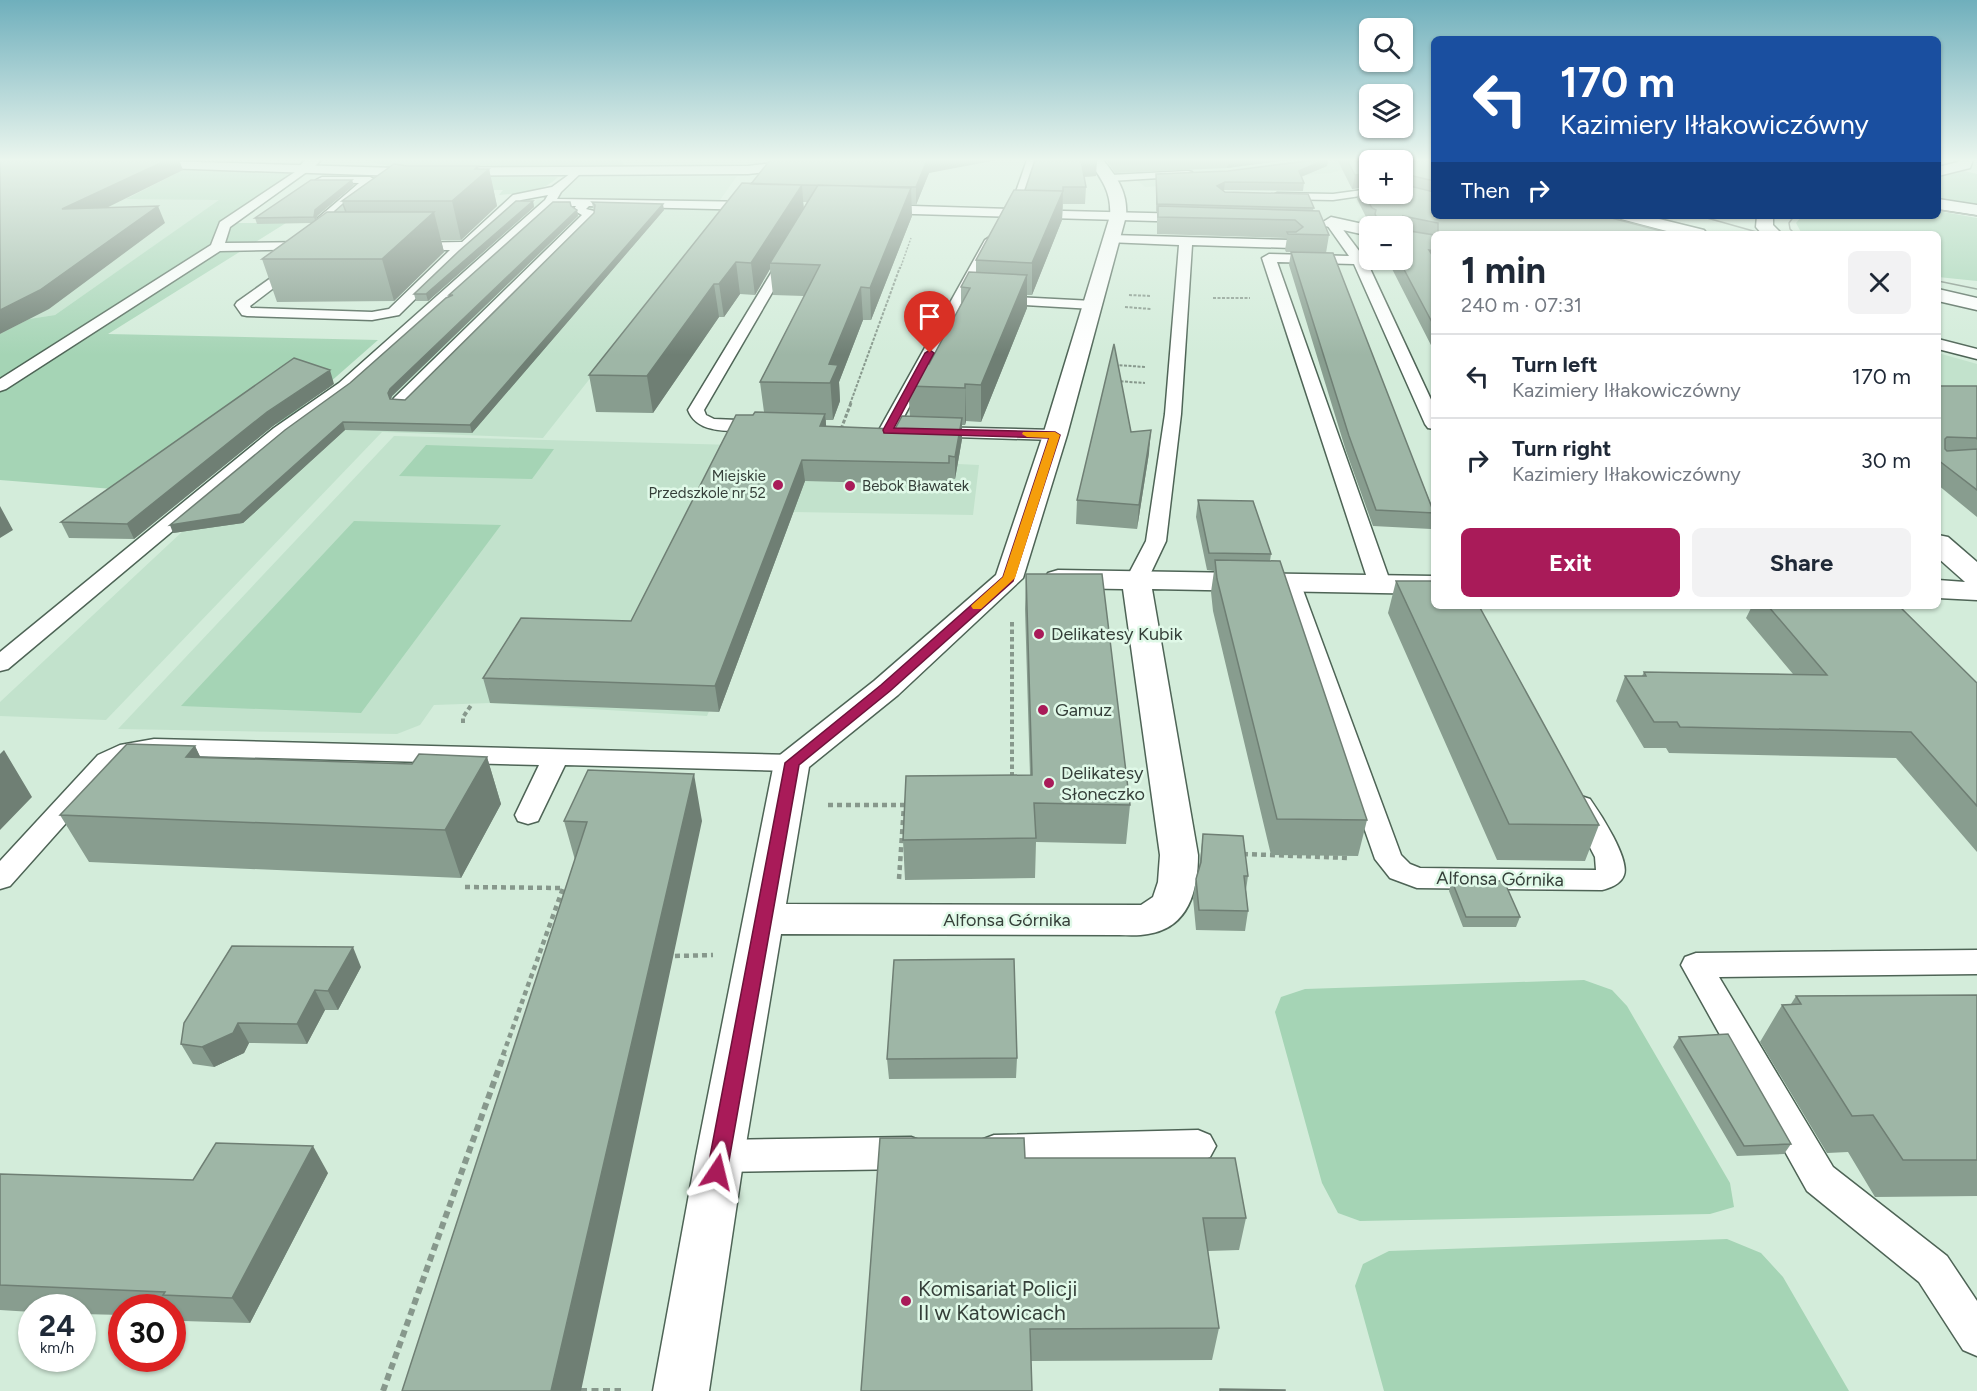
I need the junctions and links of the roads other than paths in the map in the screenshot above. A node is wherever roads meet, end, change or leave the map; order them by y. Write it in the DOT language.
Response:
graph roads {
  1 [pos="224,225"];
  2 [pos="486,225"];
  3 [pos="521,225"];
  4 [pos="572,225"];
  5 [pos="1005,225"];
  6 [pos="1116,225"];
  7 [pos="1327,225"];
  8 [pos="1340,225"];
  9 [pos="1662,225"];
  10 [pos="1359,229"];
  11 [pos="1686,231"];
  12 [pos="797,239"];
  13 [pos="1112,239"];
  14 [pos="1186,242"];
  15 [pos="1301,244"];
  16 [pos="396,246"];
  17 [pos="462,246"];
  18 [pos="217,247"];
  19 [pos="1359,260"];
  20 [pos="1364,270"];
  21 [pos="1941,287"];
  22 [pos="1977,291"];
  23 [pos="1941,296"];
  24 [pos="971,299"];
  25 [pos="1977,304"];
  26 [pos="1092,306"];
  27 [pos="1941,345"];
  28 [pos="1977,354"];
  29 [pos="0,386"];
  30 [pos="400,402"];
  31 [pos="1431,417"];
  32 [pos="781,426"];
  33 [pos="841,429"];
  34 [pos="888,430"];
  35 [pos="1055,435"];
  36 [pos="1941,546"];
  37 [pos="1977,577"];
  38 [pos="1009,578"];
  39 [pos="1136,581"];
  40 [pos="1289,582"];
  41 [pos="1380,584"];
  42 [pos="1431,585"];
  43 [pos="1941,589"];
  44 [pos="1977,591"];
  45 [pos="0,664"];
  46 [pos="556,757"];
  47 [pos="792,763"];
  48 [pos="1570,784"];
  49 [pos="528,815"];
  50 [pos="0,879"];
  51 [pos="763,919"];
  52 [pos="1977,962"];
  53 [pos="1198,1146"];
  54 [pos="720,1156"];
  55 [pos="1977,1336"];
  56 [pos="681,1391"];
  1 -- 18 [label="lane"];
  2 -- 17 [label="lane"];
  3 -- 45 [label="lane"];
  4 -- 30 [label="lane"];
  5 -- 24 [label="lane"];
  6 -- 13 [label="street"];
  7 -- 19 [label="lane"];
  8 -- 10 [label="street"];
  9 -- 11 [label="street"];
  12 -- 32 [label="lane"];
  13 -- 14 [label="lane"];
  13 -- 26 [label="street"];
  14 -- 15 [label="lane"];
  14 -- 39 [label="lane"];
  16 -- 17 [label="lane"];
  17 -- 18 [label="lane"];
  18 -- 29 [label="lane"];
  19 -- 41 [label="lane"];
  20 -- 31 [label="lane"];
  21 -- 22 [label="street"];
  23 -- 25 [label="street"];
  24 -- 26 [label="lane"];
  24 -- 34 [label="lane"];
  26 -- 35 [label="street"];
  27 -- 28 [label="lane"];
  33 -- 34 [label="lane"];
  34 -- 35 [label="lane"];
  35 -- 38 [label="street"];
  36 -- 37 [label="street"];
  38 -- 39 [label="street"];
  38 -- 47 [label="street"];
  39 -- 40 [label="street"];
  39 -- 51 [label="street, Alfonsa Górnika"];
  40 -- 41 [label="street"];
  40 -- 48 [label="lane, Alfonsa Górnika"];
  41 -- 42 [label="street"];
  43 -- 44 [label="street"];
  46 -- 47 [label="lane"];
  46 -- 49 [label="lane"];
  46 -- 50 [label="lane"];
  47 -- 51 [label="street"];
  51 -- 54 [label="street"];
  52 -- 55 [label="lane"];
  53 -- 54 [label="lane"];
  54 -- 56 [label="street"];
}
